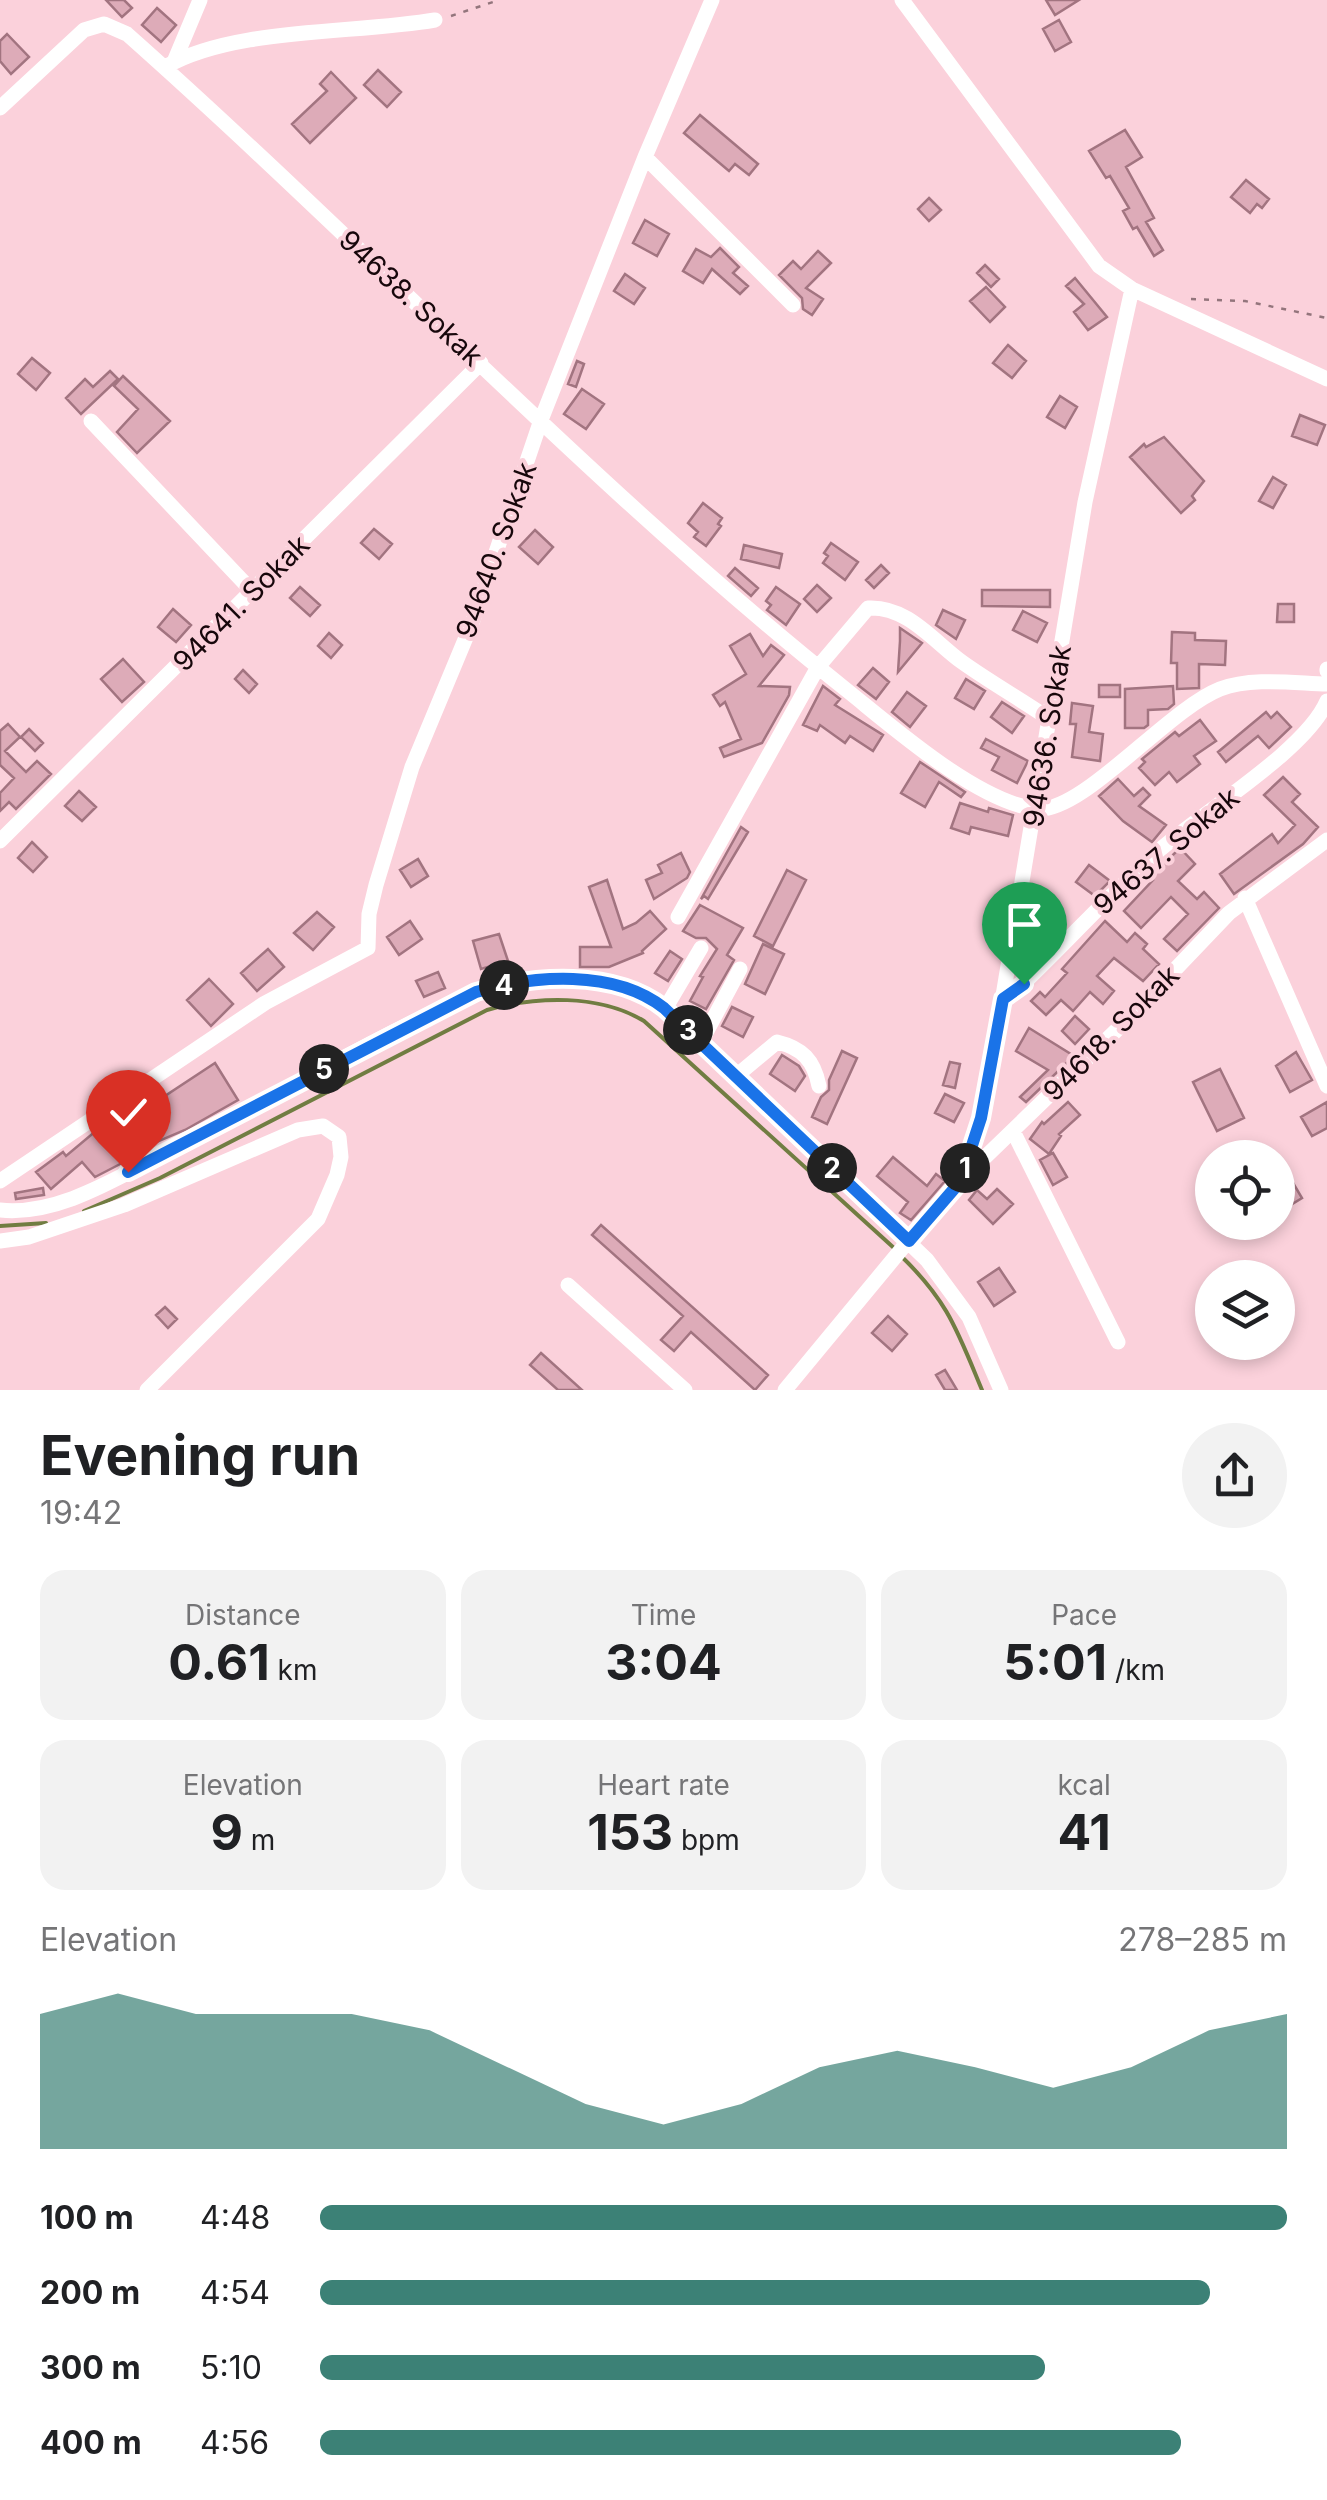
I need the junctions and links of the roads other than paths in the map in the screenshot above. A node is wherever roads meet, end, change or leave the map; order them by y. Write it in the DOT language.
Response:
graph roads {
  1 [pos="200,0"];
  2 [pos="712,0"];
  3 [pos="902,0"];
  4 [pos="434,20"];
  5 [pos="169,64"];
  6 [pos="0,108"];
  7 [pos="645,157"];
  8 [pos="1132,289"];
  9 [pos="793,304"];
  10 [pos="481,363"];
  11 [pos="1327,379"];
  12 [pos="542,420"];
  13 [pos="91,421"];
  14 [pos="253,592"];
  15 [pos="818,668"];
  16 [pos="1327,684"];
  17 [pos="1327,701"];
  18 [pos="1048,718"];
  19 [pos="1036,809"];
  20 [pos="1327,840"];
  21 [pos="0,841"];
  22 [pos="1244,898"];
  23 [pos="678,916"];
  24 [pos="701,948"];
  25 [pos="740,968"];
  26 [pos="1003,999"];
  27 [pos="664,1008"];
  28 [pos="701,1042"];
  29 [pos="736,1076"];
  30 [pos="819,1086"];
  31 [pos="1327,1086"];
  32 [pos="1013,1130"];
  33 [pos="0,1181"];
  34 [pos="960,1182"];
  35 [pos="0,1210"];
  36 [pos="0,1241"];
  37 [pos="902,1249"];
  38 [pos="568,1285"];
  39 [pos="1118,1342"];
  40 [pos="147,1390"];
  41 [pos="685,1390"];
  42 [pos="785,1390"];
  43 [pos="1001,1390"];
  1 -- 5 [label="street"];
  2 -- 7 [label="street, 94640. Sokak"];
  3 -- 8 [label="street"];
  4 -- 5 [label="street"];
  5 -- 6 [label="street, 94638. Sokak"];
  5 -- 10 [label="street, 94638. Sokak"];
  7 -- 9 [label="street"];
  7 -- 12 [label="street, 94640. Sokak"];
  8 -- 11 [label="street"];
  8 -- 18 [label="street, 94636. Sokak"];
  10 -- 12 [label="street, 94638. Sokak"];
  10 -- 14 [label="street, 94641. Sokak"];
  12 -- 15 [label="street, 94638. Sokak"];
  12 -- 33 [label="street, 94640. Sokak"];
  13 -- 14 [label="street"];
  14 -- 21 [label="street, 94641. Sokak"];
  15 -- 18 [label="street"];
  15 -- 19 [label="street, 94638. Sokak"];
  15 -- 23 [label="street"];
  16 -- 19 [label="street"];
  17 -- 26 [label="street, 94637. Sokak"];
  18 -- 19 [label="street, 94636. Sokak"];
  19 -- 26 [label="street, 94636. Sokak"];
  20 -- 22 [label="street, 94618. Sokak"];
  22 -- 31 [label="street"];
  22 -- 32 [label="street, 94618. Sokak"];
  24 -- 27 [label="street"];
  25 -- 28 [label="street"];
  26 -- 34 [label="street, 94636. Sokak"];
  27 -- 28 [label="street"];
  27 -- 35 [label="street"];
  28 -- 29 [label="street"];
  29 -- 30 [label="street"];
  29 -- 37 [label="street"];
  32 -- 34 [label="street, 94618. Sokak"];
  32 -- 39 [label="street"];
  34 -- 37 [label="street, 94618. Sokak"];
  36 -- 40 [label="street"];
  37 -- 42 [label="street, 94618. Sokak"];
  37 -- 43 [label="street"];
  38 -- 41 [label="street"];
}
